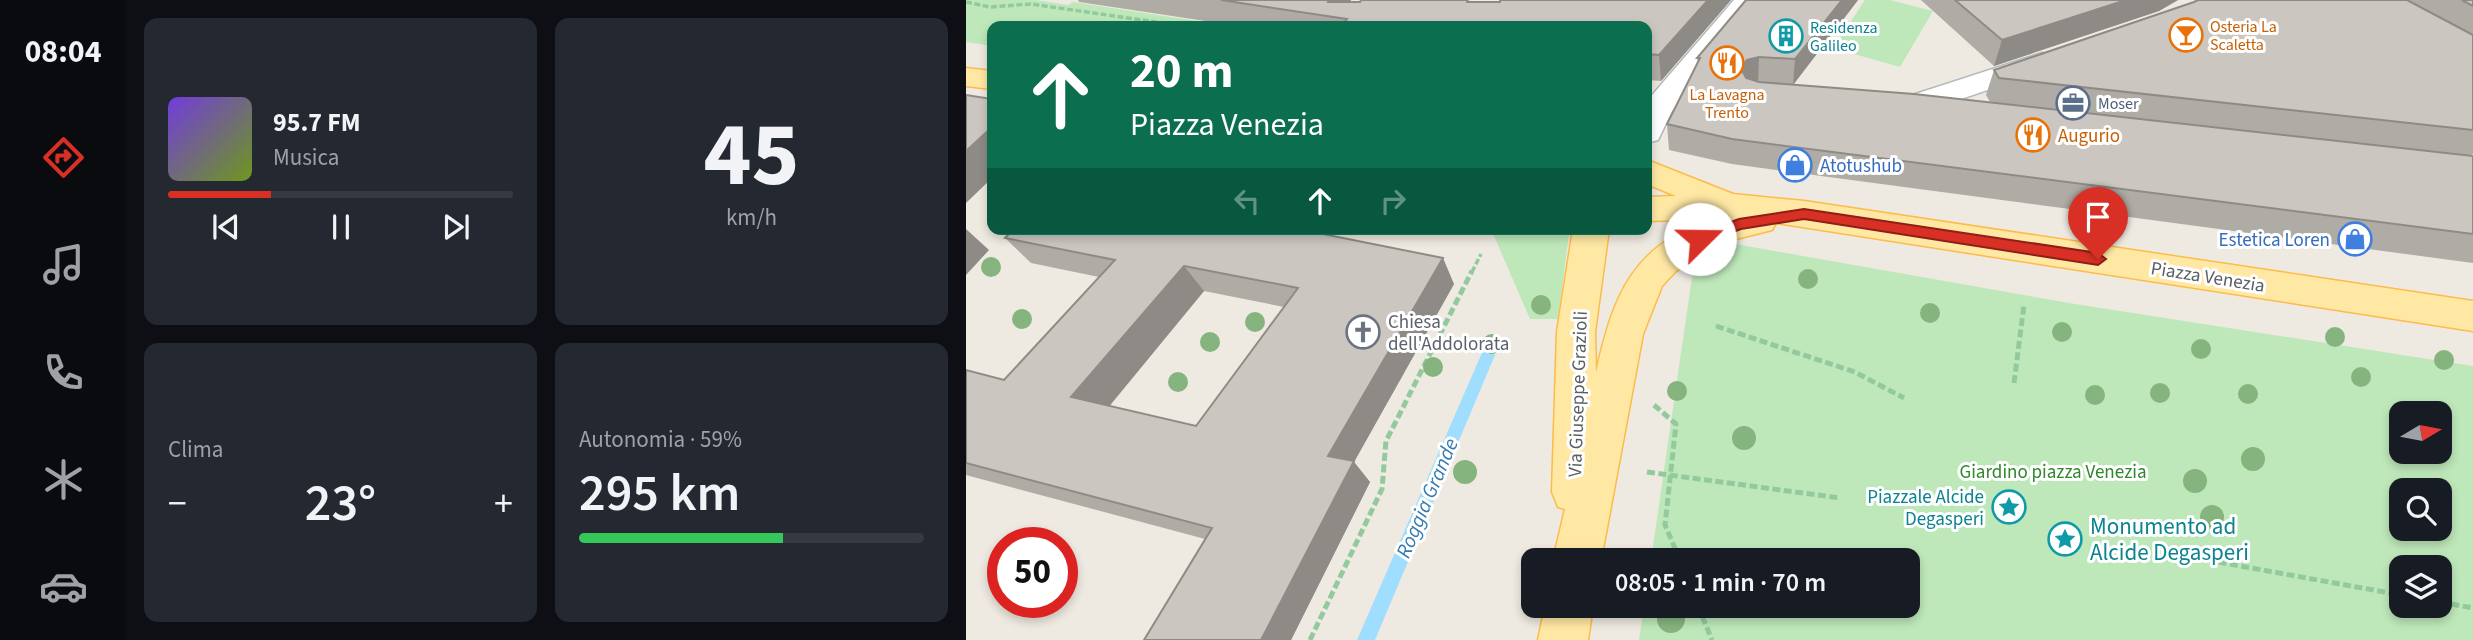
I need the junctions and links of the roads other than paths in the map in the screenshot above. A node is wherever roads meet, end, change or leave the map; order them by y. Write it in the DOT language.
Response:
graph roads {
  1 [pos="1749,0"];
  2 [pos="2065,54"];
  3 [pos="966,77"];
  4 [pos="987,79"];
  5 [pos="1977,114"];
  6 [pos="1652,122"];
  7 [pos="1652,174"];
  8 [pos="1735,206"];
  9 [pos="1652,209"];
  10 [pos="1804,214"];
  11 [pos="1590,235"];
  12 [pos="2473,316"];
  13 [pos="1575,548"];
  14 [pos="1578,548"];
  15 [pos="1567,618"];
  16 [pos="1563,640"];
  1 -- 6 [label="street"];
  2 -- 5 [label="street"];
  3 -- 4 [label="main road"];
  7 -- 8 [label="main road, Piazza Venezia"];
  8 -- 9 [label="main road, Piazza Venezia"];
  8 -- 10 [label="main road, Piazza Venezia"];
  10 -- 12 [label="main road, Piazza Venezia"];
  10 -- 14 [label="main road"];
  11 -- 13 [label="main road, Via Giuseppe Grazioli"];
  15 -- 16 [label="main road"];
}
